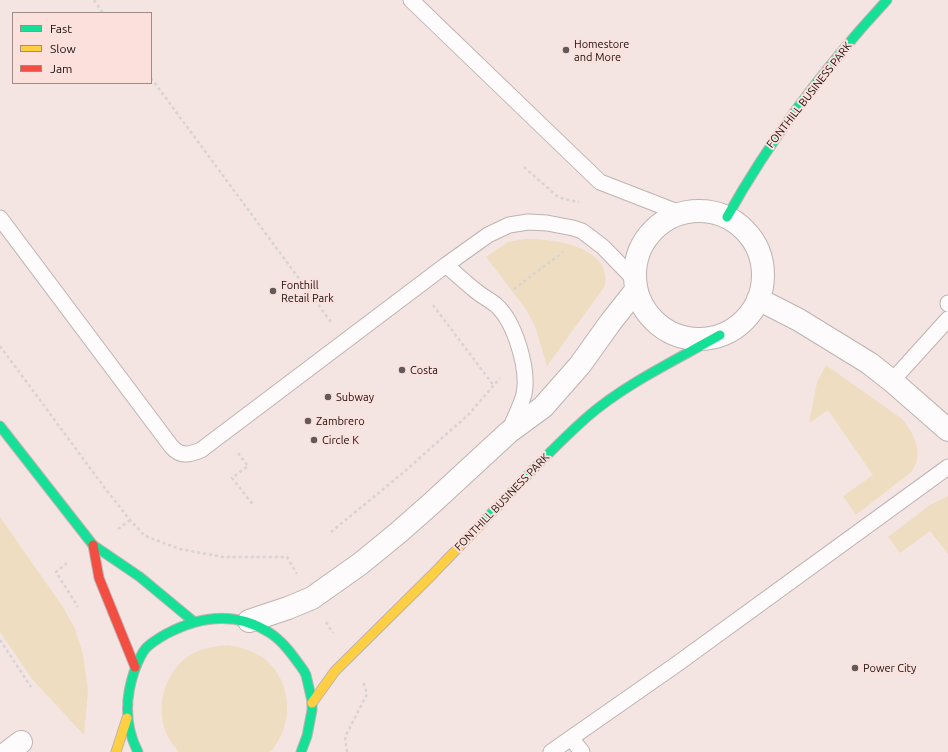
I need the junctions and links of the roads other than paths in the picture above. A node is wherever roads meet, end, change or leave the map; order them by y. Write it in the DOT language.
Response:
graph roads {
  1 [pos="411,0"];
  2 [pos="887,0"];
  3 [pos="680,213"];
  4 [pos="727,217"];
  5 [pos="0,218"];
  6 [pos="446,265"];
  7 [pos="635,285"];
  8 [pos="758,300"];
  9 [pos="948,319"];
  10 [pos="720,335"];
  11 [pos="892,381"];
  12 [pos="0,426"];
  13 [pos="948,430"];
  14 [pos="509,432"];
  15 [pos="948,467"];
  16 [pos="93,545"];
  17 [pos="192,621"];
  18 [pos="249,621"];
  19 [pos="135,667"];
  20 [pos="312,703"];
  21 [pos="312,716"];
  22 [pos="127,718"];
  23 [pos="316,738"];
  24 [pos="571,738"];
  25 [pos="116,752"];
  26 [pos="138,752"];
  27 [pos="301,752"];
  28 [pos="551,752"];
  29 [pos="582,752"];
  1 -- 3 [label="lane"];
  2 -- 4 [label="main road, FONTHILL BUSINESS PARK"];
  3 -- 4 [label="street, FONTHILL BUSINESS PARK"];
  3 -- 7 [label="street, FONTHILL BUSINESS PARK"];
  4 -- 8 [label="street, FONTHILL BUSINESS PARK"];
  5 -- 6 [label="lane"];
  6 -- 7 [label="lane"];
  6 -- 14 [label="lane"];
  7 -- 10 [label="street, FONTHILL BUSINESS PARK"];
  7 -- 14 [label="street"];
  8 -- 10 [label="street, FONTHILL BUSINESS PARK"];
  8 -- 11 [label="street"];
  9 -- 11 [label="lane"];
  10 -- 20 [label="main road, FONTHILL BUSINESS PARK"];
  11 -- 13 [label="street"];
  12 -- 16 [label="main road"];
  14 -- 18 [label="street"];
  15 -- 24 [label="lane"];
  16 -- 17 [label="main road"];
  16 -- 19 [label="main road"];
  17 -- 18 [label="main road"];
  17 -- 19 [label="main road"];
  18 -- 20 [label="main road"];
  19 -- 22 [label="main road"];
  20 -- 21 [label="main road"];
  21 -- 23 [label="main road"];
  21 -- 27 [label="main road"];
  22 -- 25 [label="main road"];
  22 -- 26 [label="main road"];
  24 -- 28 [label="lane"];
  24 -- 29 [label="lane"];
}
